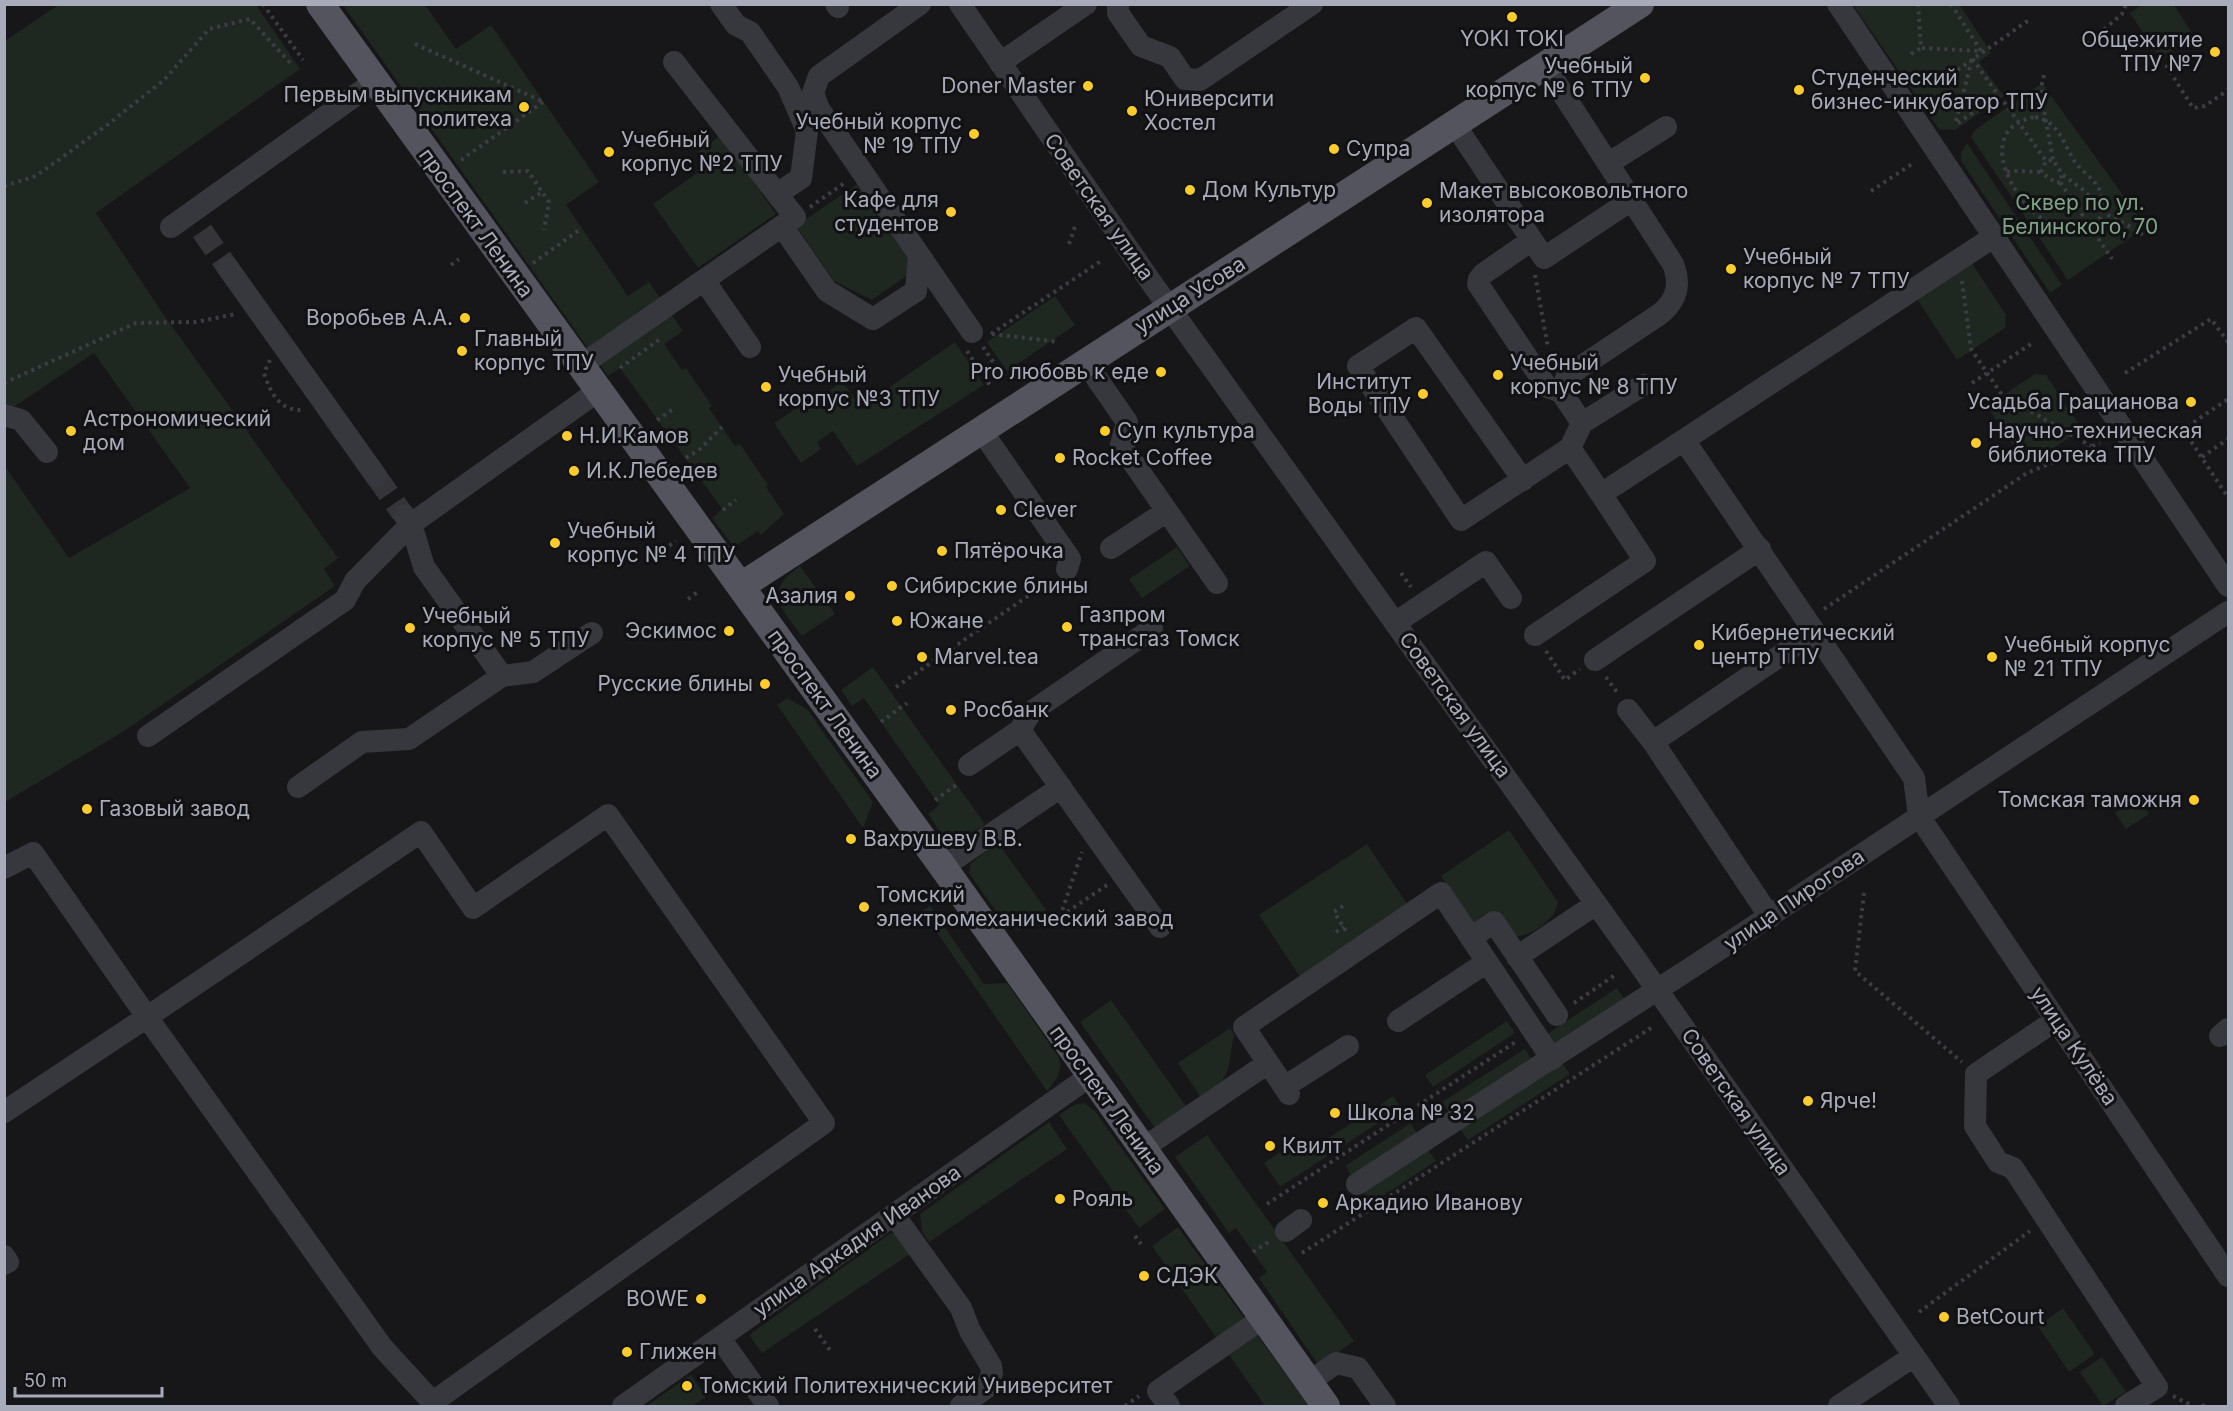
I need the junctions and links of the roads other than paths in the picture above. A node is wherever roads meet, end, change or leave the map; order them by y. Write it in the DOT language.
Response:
graph roads {
  1 [pos="320,4"];
  2 [pos="722,4"];
  3 [pos="920,4"];
  4 [pos="960,4"];
  5 [pos="1086,4"];
  6 [pos="1118,4"];
  7 [pos="1640,4"];
  8 [pos="1838,4"];
  9 [pos="1301,8"];
  10 [pos="674,62"];
  11 [pos="1000,63"];
  12 [pos="1545,66"];
  13 [pos="374,82"];
  14 [pos="1455,125"];
  15 [pos="1666,127"];
  16 [pos="1609,163"];
  17 [pos="777,194"];
  18 [pos="1633,199"];
  19 [pos="788,222"];
  20 [pos="171,227"];
  21 [pos="1995,236"];
  22 [pos="1538,249"];
  23 [pos="919,255"];
  24 [pos="228,268"];
  25 [pos="704,280"];
  26 [pos="1170,309"];
  27 [pos="982,333"];
  28 [pos="750,347"];
  29 [pos="1086,363"];
  30 [pos="580,366"];
  31 [pos="1564,384"];
  32 [pos="1643,385"];
  33 [pos="598,391"];
  34 [pos="4,415"];
  35 [pos="1582,423"];
  36 [pos="981,430"];
  37 [pos="1684,440"];
  38 [pos="1570,448"];
  39 [pos="47,452"];
  40 [pos="376,476"];
  41 [pos="1522,480"];
  42 [pos="1601,494"];
  43 [pos="1167,511"];
  44 [pos="406,519"];
  45 [pos="1111,548"];
  46 [pos="1760,549"];
  47 [pos="1066,569"];
  48 [pos="1217,583"];
  49 [pos="741,586"];
  50 [pos="2229,586"];
  51 [pos="1510,598"];
  52 [pos="2229,612"];
  53 [pos="1395,622"];
  54 [pos="1811,626"];
  55 [pos="1152,628"];
  56 [pos="592,633"];
  57 [pos="1535,635"];
  58 [pos="1595,660"];
  59 [pos="502,676"];
  60 [pos="1628,710"];
  61 [pos="1020,730"];
  62 [pos="148,736"];
  63 [pos="1653,742"];
  64 [pos="966,773"];
  65 [pos="1061,786"];
  66 [pos="298,787"];
  67 [pos="1919,816"];
  68 [pos="943,867"];
  69 [pos="4,868"];
  70 [pos="1596,904"];
  71 [pos="1770,916"];
  72 [pos="1160,927"];
  73 [pos="1471,938"];
  74 [pos="1517,957"];
  75 [pos="1487,962"];
  76 [pos="1658,990"];
  77 [pos="1557,1015"];
  78 [pos="147,1017"];
  79 [pos="2056,1020"];
  80 [pos="1398,1021"];
  81 [pos="1348,1046"];
  82 [pos="1552,1059"];
  83 [pos="1268,1063"];
  84 [pos="1090,1076"];
  85 [pos="4,1112"];
  86 [pos="1142,1149"];
  87 [pos="1357,1184"];
  88 [pos="894,1215"];
  89 [pos="4,1256"];
  90 [pos="4,1264"];
  91 [pos="2229,1276"];
  92 [pos="1263,1318"];
  93 [pos="720,1338"];
  94 [pos="1914,1356"];
  95 [pos="1309,1382"];
  96 [pos="435,1405"];
  97 [pos="623,1407"];
  98 [pos="768,1407"];
  99 [pos="961,1407"];
  100 [pos="1169,1407"];
  101 [pos="1326,1407"];
  102 [pos="1385,1407"];
  103 [pos="1839,1407"];
  104 [pos="1949,1407"];
  105 [pos="2126,1407"];
  1 -- 13 [label="main road, проспект Ленина"];
  2 -- 17 [label="street"];
  3 -- 23 [label="street"];
  4 -- 11 [label="street, Советская улица"];
  5 -- 11 [label="street"];
  6 -- 9 [label="street"];
  7 -- 12 [label="main road, улица Усова"];
  8 -- 21 [label="street"];
  10 -- 17 [label="street"];
  11 -- 26 [label="street, Советская улица"];
  12 -- 14 [label="main road, улица Усова"];
  12 -- 16 [label="street"];
  13 -- 20 [label="street"];
  13 -- 30 [label="main road, проспект Ленина"];
  14 -- 22 [label="street"];
  14 -- 26 [label="main road, улица Усова"];
  15 -- 16 [label="street"];
  16 -- 18 [label="street"];
  17 -- 19 [label="street"];
  18 -- 22 [label="street"];
  18 -- 31 [label="street"];
  19 -- 23 [label="street"];
  19 -- 25 [label="street"];
  21 -- 37 [label="street"];
  21 -- 50 [label="street"];
  22 -- 31 [label="street"];
  23 -- 27 [label="street"];
  24 -- 40 [label="street"];
  25 -- 28 [label="street"];
  25 -- 30 [label="street"];
  26 -- 29 [label="main road, улица Усова"];
  26 -- 53 [label="street, Советская улица"];
  29 -- 36 [label="main road, улица Усова"];
  29 -- 43 [label="street"];
  30 -- 33 [label="main road, проспект Ленина"];
  31 -- 35 [label="street"];
  32 -- 35 [label="street"];
  33 -- 44 [label="street"];
  33 -- 49 [label="main road, проспект Ленина"];
  34 -- 39 [label="street"];
  35 -- 38 [label="street"];
  36 -- 47 [label="street"];
  36 -- 49 [label="main road, улица Усова"];
  37 -- 42 [label="street"];
  37 -- 46 [label="street"];
  38 -- 41 [label="street"];
  38 -- 42 [label="street"];
  41 -- 41 [label="street"];
  42 -- 57 [label="street"];
  43 -- 45 [label="street"];
  43 -- 48 [label="street"];
  44 -- 59 [label="street"];
  44 -- 62 [label="street"];
  46 -- 54 [label="street"];
  46 -- 58 [label="street"];
  49 -- 68 [label="main road, проспект Ленина"];
  51 -- 53 [label="street"];
  52 -- 67 [label="street, улица Пирогова"];
  53 -- 70 [label="street, Советская улица"];
  54 -- 63 [label="street"];
  54 -- 67 [label="street"];
  55 -- 61 [label="street"];
  56 -- 59 [label="street"];
  59 -- 66 [label="street"];
  60 -- 63 [label="street"];
  61 -- 64 [label="street"];
  61 -- 65 [label="street"];
  63 -- 71 [label="street"];
  65 -- 68 [label="street"];
  65 -- 72 [label="street"];
  67 -- 71 [label="street, улица Пирогова"];
  67 -- 79 [label="street, улица Кулёва"];
  68 -- 84 [label="main road, проспект Ленина"];
  69 -- 78 [label="street"];
  70 -- 74 [label="street"];
  70 -- 76 [label="street, Советская улица"];
  71 -- 76 [label="street, улица Пирогова"];
  73 -- 74 [label="street"];
  73 -- 75 [label="street"];
  73 -- 83 [label="street"];
  74 -- 77 [label="street"];
  75 -- 80 [label="street"];
  75 -- 82 [label="street"];
  76 -- 82 [label="street, улица Пирогова"];
  76 -- 94 [label="street, Советская улица"];
  78 -- 85 [label="street"];
  78 -- 96 [label="street"];
  78 -- 96 [label="street"];
  79 -- 91 [label="street, улица Кулёва"];
  79 -- 105 [label="street"];
  81 -- 83 [label="street"];
  82 -- 87 [label="street, улица Пирогова"];
  83 -- 86 [label="street"];
  84 -- 86 [label="main road, проспект Ленина"];
  84 -- 88 [label="street, улица Аркадия Иванова"];
  86 -- 92 [label="main road, проспект Ленина"];
  88 -- 93 [label="street, улица Аркадия Иванова"];
  88 -- 99 [label="street"];
  89 -- 90 [label="street"];
  92 -- 95 [label="main road, проспект Ленина"];
  92 -- 100 [label="street"];
  93 -- 97 [label="street, улица Аркадия Иванова"];
  93 -- 98 [label="street"];
  94 -- 103 [label="street"];
  94 -- 104 [label="street, Советская улица"];
  95 -- 101 [label="main road, проспект Ленина"];
  95 -- 102 [label="street"];
}
